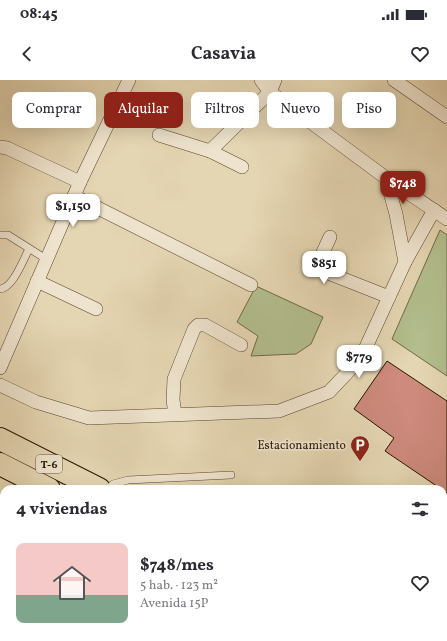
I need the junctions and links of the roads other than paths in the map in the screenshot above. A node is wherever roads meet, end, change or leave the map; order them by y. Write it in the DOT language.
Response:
graph roads {
  1 [pos="129,80"];
  2 [pos="261,80"];
  3 [pos="394,80"];
  4 [pos="272,86"];
  5 [pos="447,117"];
  6 [pos="158,135"];
  7 [pos="0,148"];
  8 [pos="210,151"];
  9 [pos="242,167"];
  10 [pos="386,178"];
  11 [pos="80,182"];
  12 [pos="74,196"];
  13 [pos="434,210"];
  14 [pos="447,219"];
  15 [pos="0,235"];
  16 [pos="330,237"];
  17 [pos="29,249"];
  18 [pos="46,259"];
  19 [pos="405,262"];
  20 [pos="37,281"];
  21 [pos="250,285"];
  22 [pos="0,289"];
  23 [pos="389,297"];
  24 [pos="96,309"];
  25 [pos="241,345"];
  26 [pos="0,368"];
  27 [pos="0,385"];
  28 [pos="175,414"];
  29 [pos="0,439"];
  30 [pos="0,464"];
  31 [pos="231,475"];
  32 [pos="41,485"];
  33 [pos="91,485"];
  34 [pos="112,485"];
  1 -- 11 [label="street"];
  2 -- 4 [label="street"];
  3 -- 5 [label="street"];
  4 -- 8 [label="street"];
  4 -- 10 [label="street"];
  6 -- 8 [label="street"];
  7 -- 11 [label="street"];
  8 -- 9 [label="street"];
  10 -- 13 [label="street"];
  10 -- 19 [label="street"];
  11 -- 12 [label="street"];
  12 -- 18 [label="street"];
  12 -- 21 [label="street"];
  13 -- 14 [label="street"];
  13 -- 19 [label="street"];
  15 -- 17 [label="lane"];
  16 -- 23 [label="street"];
  17 -- 18 [label="lane"];
  17 -- 22 [label="lane"];
  18 -- 20 [label="street"];
  19 -- 23 [label="street"];
  20 -- 24 [label="street"];
  20 -- 26 [label="street"];
  23 -- 28 [label="street"];
  25 -- 28 [label="street"];
  27 -- 28 [label="street"];
  29 -- 33 [label="highway, T-6"];
  30 -- 32 [label="highway, T-6"];
  31 -- 34 [label="lane"];
}
